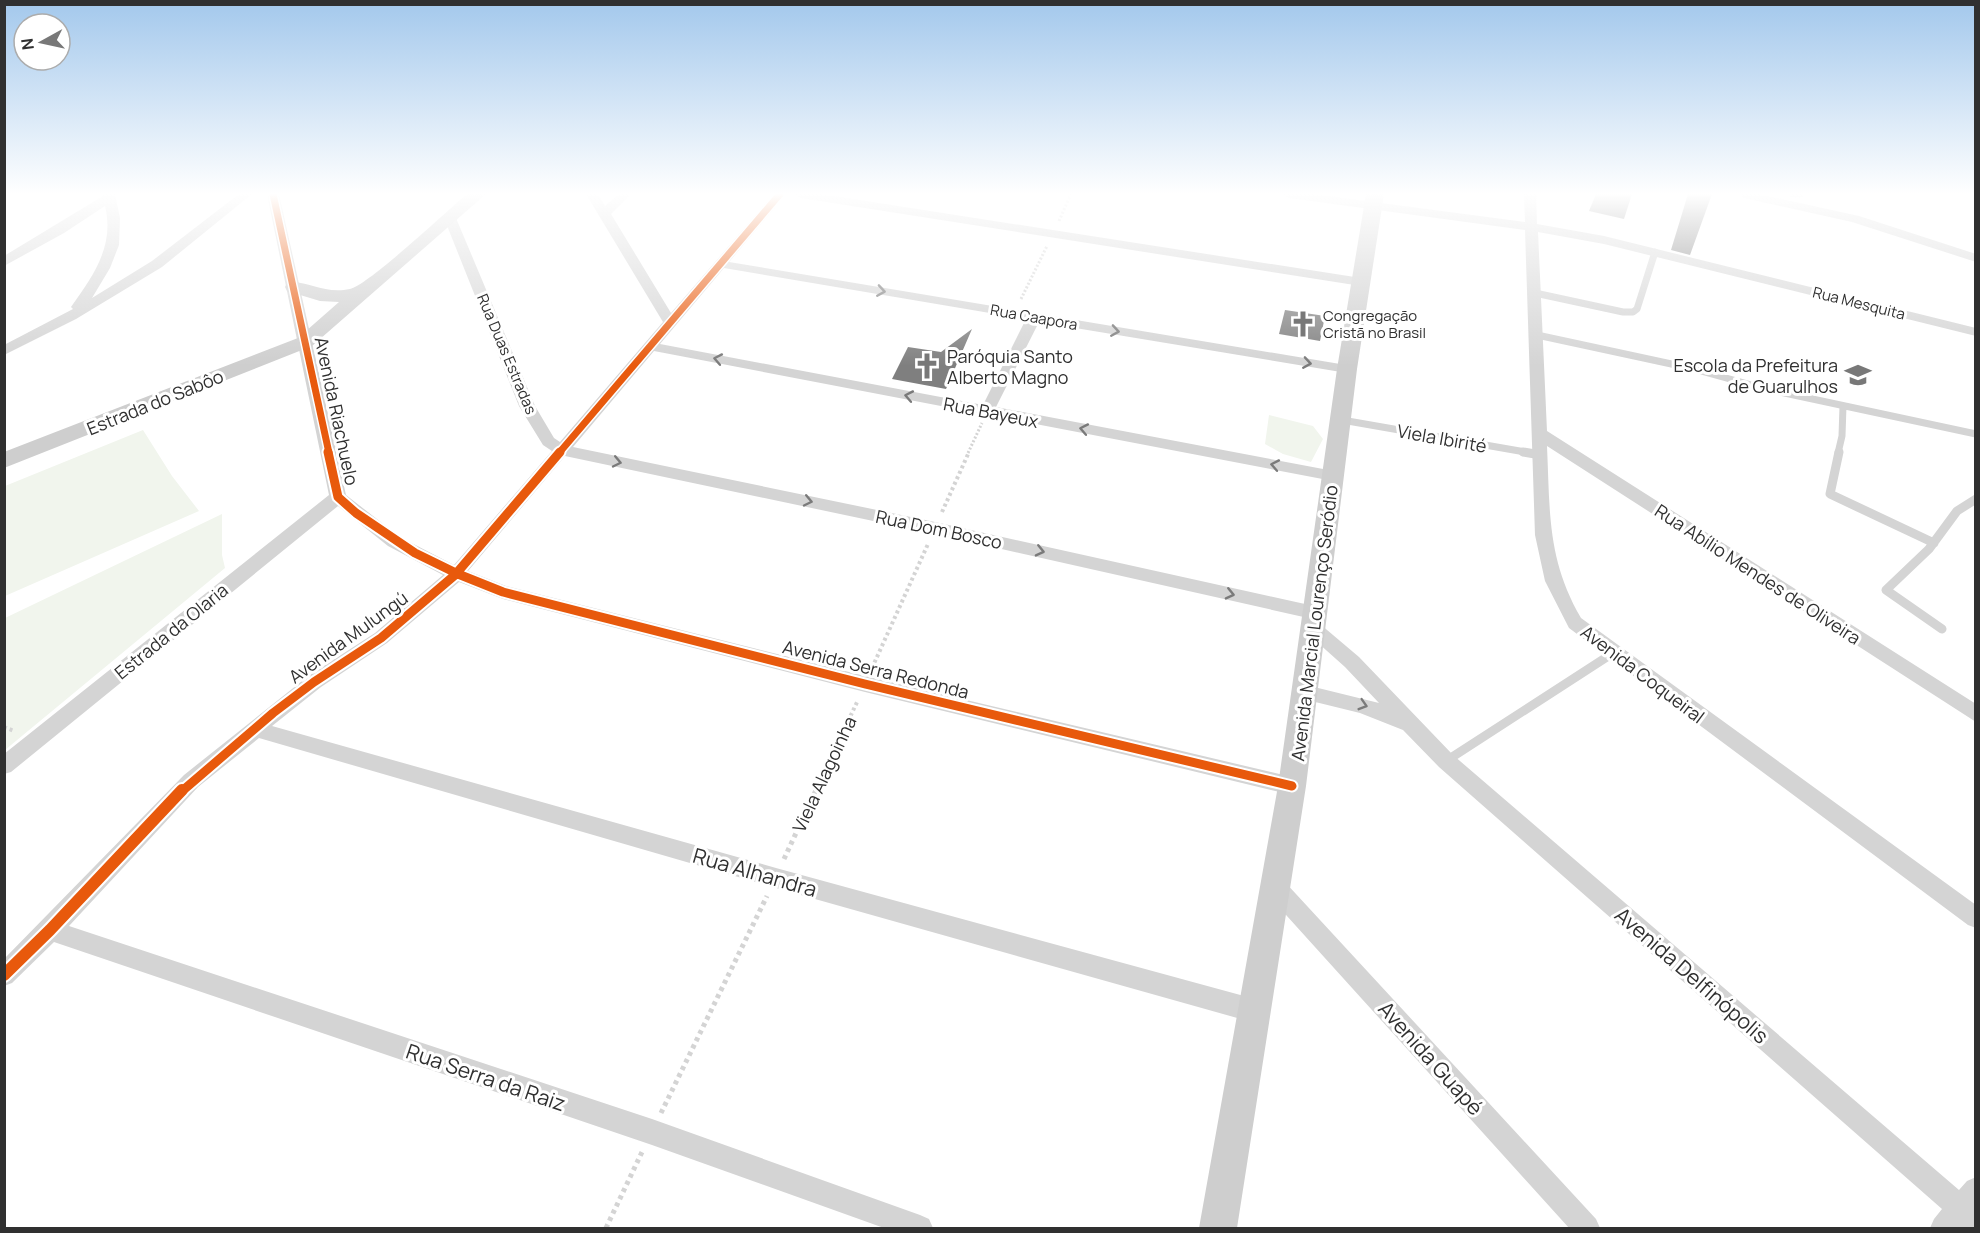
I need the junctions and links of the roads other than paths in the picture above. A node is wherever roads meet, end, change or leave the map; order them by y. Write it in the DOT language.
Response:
graph roads {
  1 [pos="22,252"];
  2 [pos="110,252"];
  3 [pos="173,252"];
  4 [pos="286,252"];
  5 [pos="411,252"];
  6 [pos="464,252"];
  7 [pos="627,252"];
  8 [pos="731,252"];
  9 [pos="1170,252"];
  10 [pos="1366,252"];
  11 [pos="1534,252"];
  12 [pos="1655,252"];
  13 [pos="1956,252"];
  14 [pos="1976,258"];
  15 [pos="4,262"];
  16 [pos="720,264"];
  17 [pos="1361,282"];
  18 [pos="294,287"];
  19 [pos="365,291"];
  20 [pos="1535,293"];
  21 [pos="71,316"];
  22 [pos="1034,317"];
  23 [pos="669,321"];
  24 [pos="1976,332"];
  25 [pos="1537,335"];
  26 [pos="305,342"];
  27 [pos="650,346"];
  28 [pos="4,351"];
  29 [pos="1347,369"];
  30 [pos="1843,406"];
  31 [pos="987,411"];
  32 [pos="1342,420"];
  33 [pos="1540,434"];
  34 [pos="1976,434"];
  35 [pos="560,450"];
  36 [pos="1541,455"];
  37 [pos="4,461"];
  38 [pos="1333,476"];
  39 [pos="338,496"];
  40 [pos="1976,499"];
  41 [pos="1934,543"];
  42 [pos="454,575"];
  43 [pos="1316,621"];
  44 [pos="1942,629"];
  45 [pos="1613,653"];
  46 [pos="1306,693"];
  47 [pos="1976,714"];
  48 [pos="1410,724"];
  49 [pos="256,729"];
  50 [pos="1446,761"];
  51 [pos="4,766"];
  52 [pos="1292,786"];
  53 [pos="1276,888"];
  54 [pos="1976,918"];
  55 [pos="50,930"];
  56 [pos="4,975"];
  57 [pos="1256,1011"];
  58 [pos="1970,1207"];
  59 [pos="920,1228"];
  60 [pos="1218,1228"];
  61 [pos="1587,1228"];
  62 [pos="1943,1228"];
  1 -- 15 [label="street"];
  2 -- 21 [label="street"];
  3 -- 21 [label="street"];
  4 -- 18 [label="street, Avenida Riachuelo"];
  5 -- 19 [label="main road, Estrada do Sabôo"];
  6 -- 35 [label="street, Rua Duas Estradas"];
  7 -- 23 [label="street"];
  8 -- 16 [label="street, Avenida Mulungú"];
  9 -- 17 [label="street"];
  10 -- 17 [label="main road, Avenida Marcial Lourenço Seródio"];
  11 -- 20 [label="street, Avenida Coqueiral"];
  12 -- 20 [label="lane"];
  12 -- 24 [label="street, Rua Mesquita"];
  13 -- 14 [label="street"];
  16 -- 22 [label="street, Rua Caapora, one-way"];
  16 -- 23 [label="street, Avenida Mulungú"];
  17 -- 29 [label="main road, Avenida Marcial Lourenço Seródio"];
  18 -- 19 [label="main road"];
  18 -- 26 [label="street, Avenida Riachuelo"];
  19 -- 26 [label="main road, Estrada do Sabôo"];
  20 -- 25 [label="street, Avenida Coqueiral"];
  21 -- 28 [label="street"];
  22 -- 29 [label="street, Rua Caapora, one-way"];
  22 -- 31 [label="street"];
  23 -- 27 [label="street, Avenida Mulungú"];
  25 -- 30 [label="lane"];
  25 -- 33 [label="street, Avenida Coqueiral"];
  26 -- 37 [label="main road, Estrada do Sabôo"];
  26 -- 39 [label="street, Avenida Riachuelo"];
  31 -- 27 [label="street, Rua Bayeux, one-way"];
  27 -- 35 [label="street, Avenida Mulungú"];
  29 -- 32 [label="main road, Avenida Marcial Lourenço Seródio"];
  30 -- 34 [label="lane"];
  30 -- 41 [label="lane"];
  38 -- 31 [label="street, Rua Bayeux, one-way"];
  32 -- 36 [label="lane, Viela Ibirité"];
  32 -- 38 [label="main road, Avenida Marcial Lourenço Seródio"];
  33 -- 36 [label="street, Avenida Coqueiral"];
  33 -- 47 [label="street, Rua Abílio Mendes de Oliveira"];
  35 -- 42 [label="street, Avenida Mulungú"];
  35 -- 43 [label="street, Rua Dom Bosco, one-way"];
  36 -- 45 [label="street, Avenida Coqueiral"];
  38 -- 43 [label="main road, Avenida Marcial Lourenço Seródio"];
  39 -- 42 [label="street, Avenida Riachuelo"];
  39 -- 51 [label="street, Estrada da Olaria"];
  40 -- 41 [label="lane"];
  41 -- 44 [label="lane"];
  42 -- 49 [label="street, Avenida Mulungú"];
  42 -- 52 [label="street, Avenida Serra Redonda"];
  43 -- 46 [label="main road, Avenida Marcial Lourenço Seródio"];
  43 -- 48 [label="street, Avenida Delfinópolis"];
  45 -- 50 [label="lane"];
  45 -- 54 [label="street, Avenida Coqueiral"];
  46 -- 48 [label="street, Avenida Delfinópolis, one-way"];
  46 -- 52 [label="main road, Avenida Marcial Lourenço Seródio"];
  48 -- 50 [label="street, Avenida Delfinópolis"];
  49 -- 55 [label="street, Avenida Mulungú"];
  49 -- 57 [label="street, Rua Alhandra"];
  50 -- 58 [label="street, Avenida Delfinópolis"];
  52 -- 53 [label="main road, Avenida Marcial Lourenço Seródio"];
  53 -- 57 [label="main road, Avenida Marcial Lourenço Seródio"];
  53 -- 61 [label="street, Avenida Guapé"];
  55 -- 56 [label="street, Avenida Mulungú"];
  55 -- 59 [label="street, Rua Serra da Raiz"];
  57 -- 60 [label="main road, Avenida Marcial Lourenço Seródio"];
  58 -- 62 [label="street"];
}
